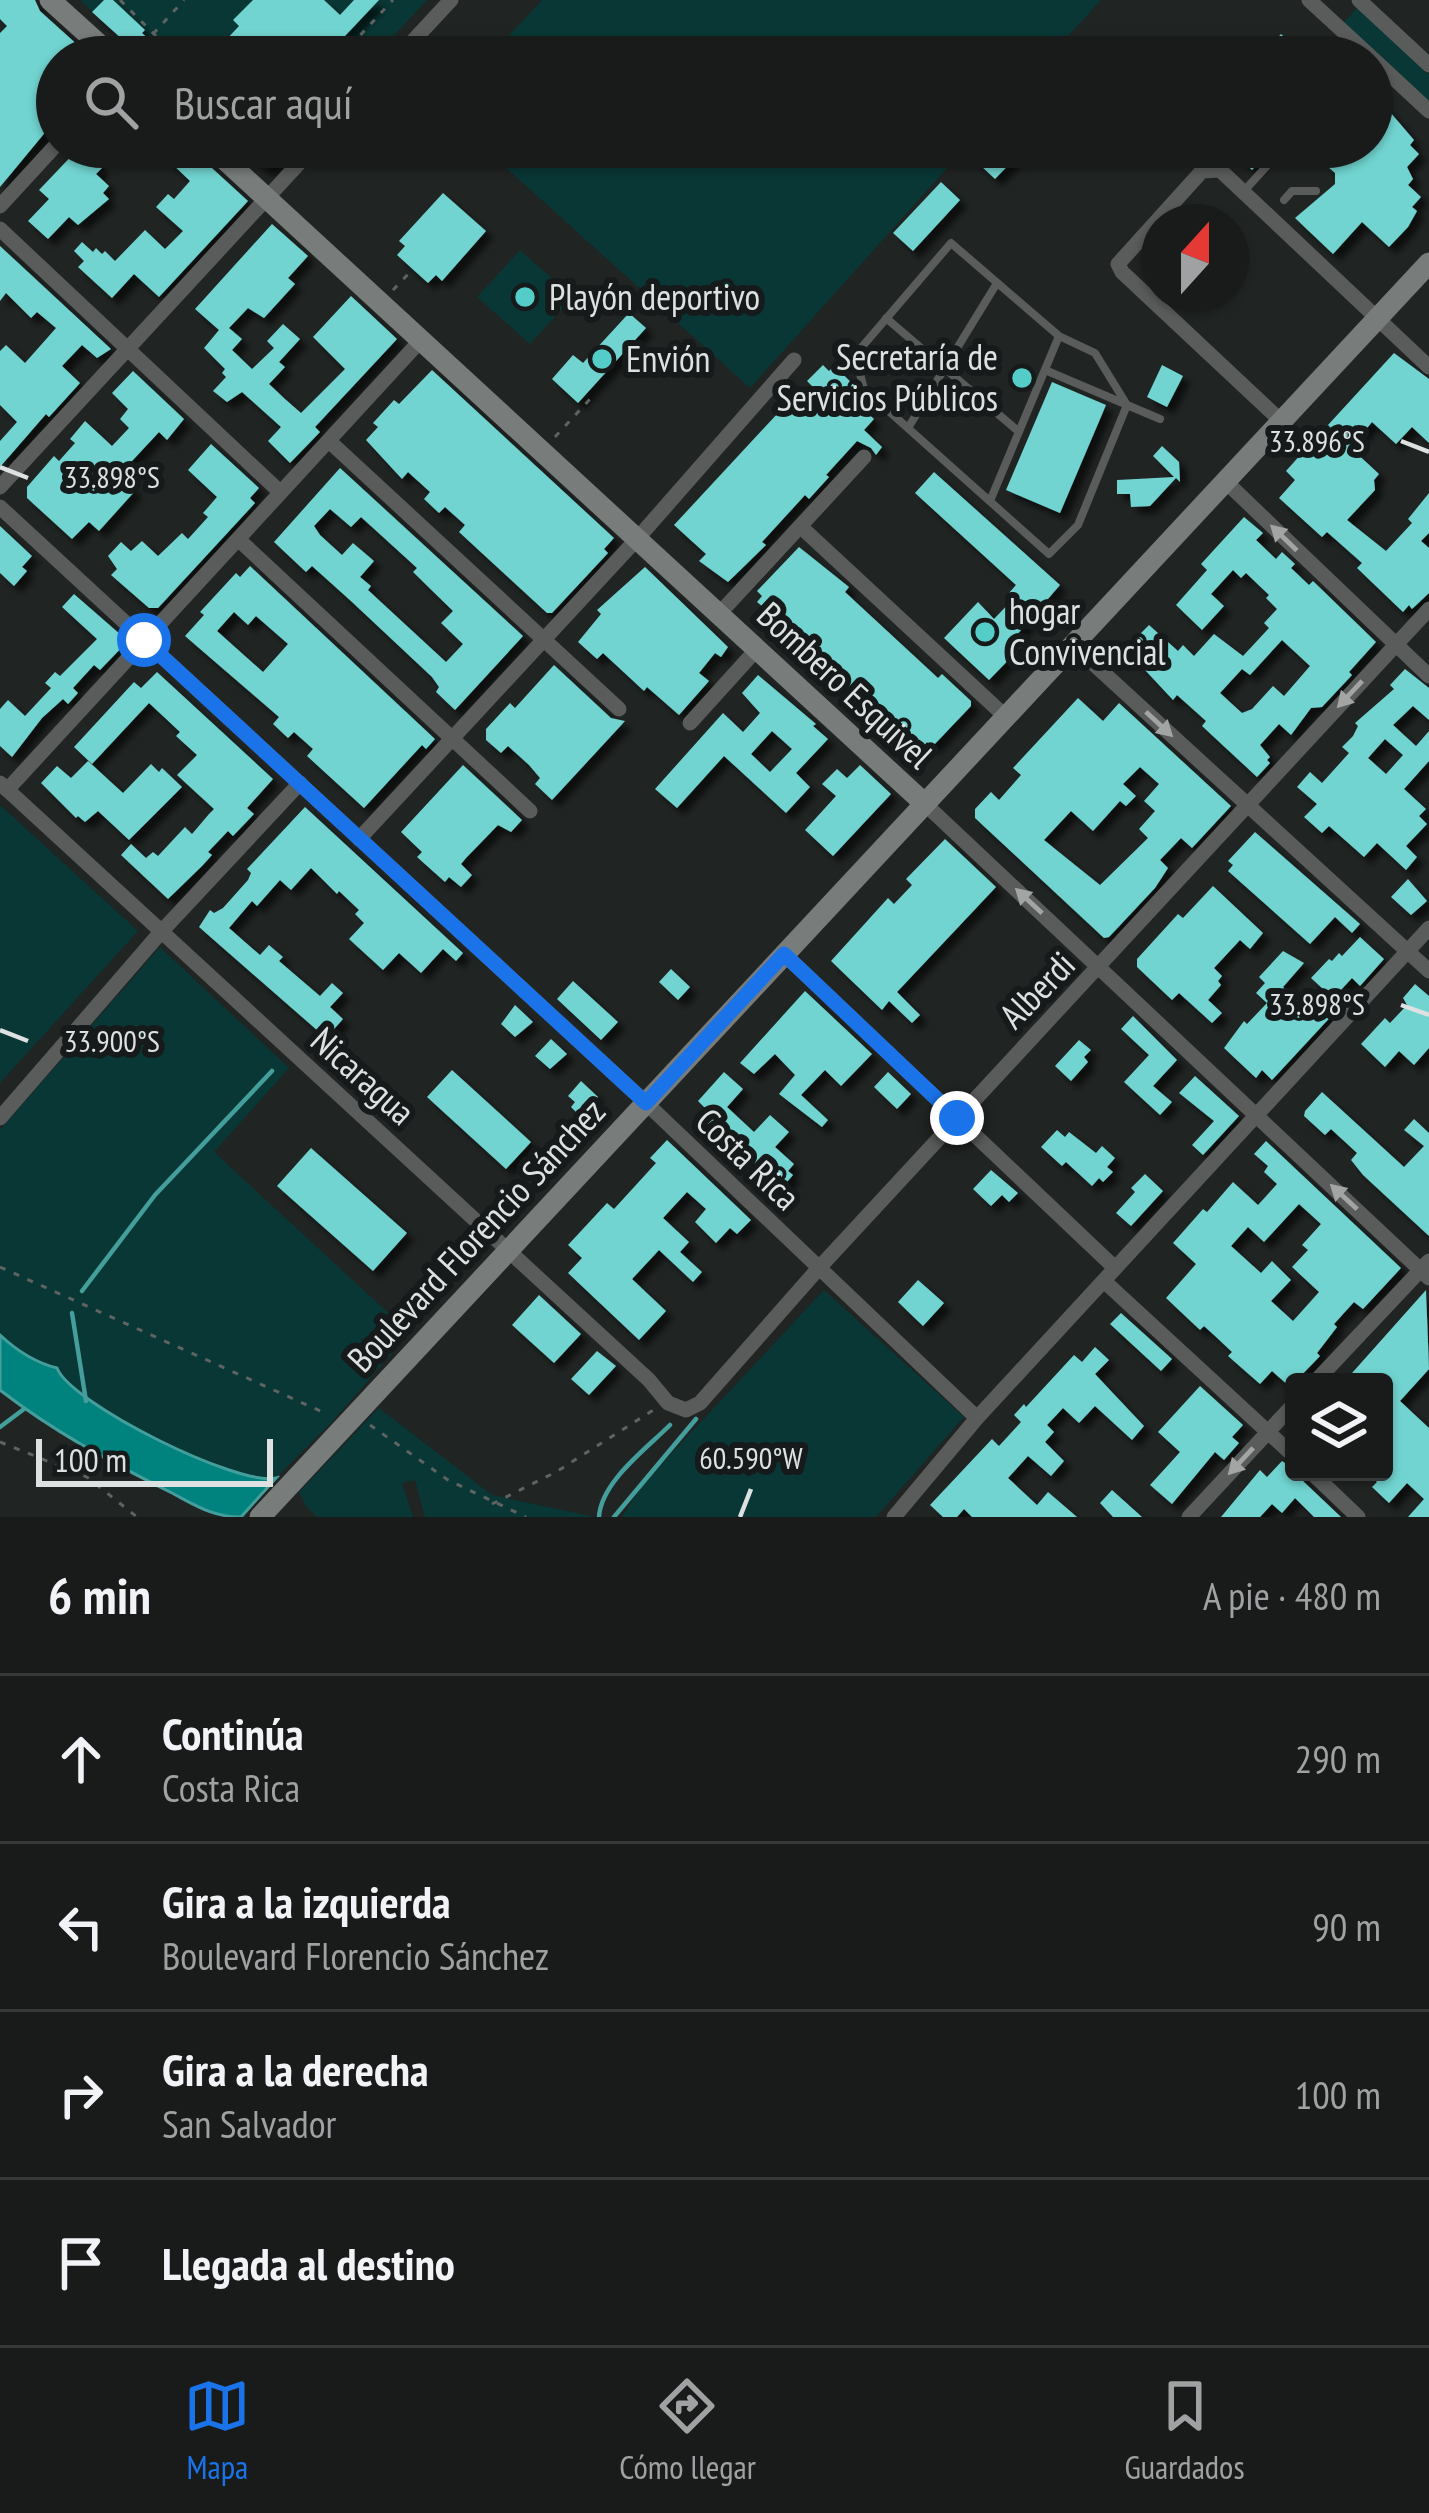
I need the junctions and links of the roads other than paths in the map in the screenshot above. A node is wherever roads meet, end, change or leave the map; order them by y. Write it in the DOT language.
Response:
graph roads {
  1 [pos="50,0"];
  2 [pos="451,0"];
  3 [pos="1309,0"];
  4 [pos="1363,1"];
  5 [pos="1335,24"];
  6 [pos="90,36"];
  7 [pos="418,36"];
  8 [pos="1348,36"];
  9 [pos="1429,64"];
  10 [pos="1393,78"];
  11 [pos="1429,111"];
  12 [pos="36,166"];
  13 [pos="235,168"];
  14 [pos="295,168"];
  15 [pos="1265,168"];
  16 [pos="1316,191"];
  17 [pos="1243,192"];
  18 [pos="267,198"];
  19 [pos="1284,200"];
  20 [pos="0,206"];
  21 [pos="0,229"];
  22 [pos="1429,263"];
  23 [pos="998,283"];
  24 [pos="886,319"];
  25 [pos="1377,319"];
  26 [pos="1059,336"];
  27 [pos="422,340"];
  28 [pos="129,348"];
  29 [pos="794,360"];
  30 [pos="1429,367"];
  31 [pos="945,368"];
  32 [pos="1045,370"];
  33 [pos="1127,405"];
  34 [pos="1160,419"];
  35 [pos="1281,421"];
  36 [pos="908,428"];
  37 [pos="1019,432"];
  38 [pos="329,441"];
  39 [pos="864,457"];
  40 [pos="1226,481"];
  41 [pos="0,487"];
  42 [pos="280,492"];
  43 [pos="990,501"];
  44 [pos="0,507"];
  45 [pos="800,526"];
  46 [pos="238,539"];
  47 [pos="637,539"];
  48 [pos="1429,609"];
  49 [pos="718,614"];
  50 [pos="543,639"];
  51 [pos="144,640"];
  52 [pos="1073,645"];
  53 [pos="1395,645"];
  54 [pos="757,649"];
  55 [pos="1429,676"];
  56 [pos="619,709"];
  57 [pos="1007,718"];
  58 [pos="690,723"];
  59 [pos="453,738"];
  60 [pos="300,783"];
  61 [pos="4,787"];
  62 [pos="925,804"];
  63 [pos="1247,805"];
  64 [pos="530,811"];
  65 [pos="359,838"];
  66 [pos="1429,928"];
  67 [pos="161,932"];
  68 [pos="1408,952"];
  69 [pos="784,954"];
  70 [pos="1100,968"];
  71 [pos="1429,971"];
  72 [pos="646,1103"];
  73 [pos="1258,1116"];
  74 [pos="0,1118"];
  75 [pos="957,1118"];
  76 [pos="509,1250"];
  77 [pos="818,1269"];
  78 [pos="1426,1270"];
  79 [pos="1109,1275"];
  80 [pos="1324,1373"];
  81 [pos="686,1410"];
  82 [pos="1285,1414"];
  83 [pos="977,1418"];
  84 [pos="1268,1432"];
  85 [pos="1285,1448"];
  86 [pos="1320,1481"];
  87 [pos="260,1517"];
  88 [pos="893,1517"];
  89 [pos="1189,1517"];
  90 [pos="1358,1517"];
  1 -- 6 [label="main road"];
  2 -- 7 [label="street"];
  3 -- 5 [label="street"];
  4 -- 5 [label="street"];
  4 -- 9 [label="street"];
  5 -- 8 [label="street"];
  10 -- 11 [label="street"];
  12 -- 20 [label="street"];
  13 -- 18 [label="main road, Bombero Esquivel"];
  14 -- 18 [label="street"];
  15 -- 17 [label="lane"];
  16 -- 19 [label="lane"];
  17 -- 25 [label="street"];
  17 -- 35 [label="street"];
  18 -- 27 [label="main road, Bombero Esquivel"];
  18 -- 28 [label="street"];
  21 -- 28 [label="street"];
  22 -- 25 [label="main road, Boulevard Florencio Sánchez"];
  23 -- 24 [label="lane"];
  23 -- 26 [label="lane"];
  23 -- 31 [label="lane"];
  24 -- 31 [label="lane"];
  24 -- 36 [label="lane"];
  25 -- 30 [label="street"];
  25 -- 35 [label="main road, Boulevard Florencio Sánchez"];
  26 -- 32 [label="lane"];
  26 -- 33 [label="lane"];
  27 -- 38 [label="street"];
  27 -- 47 [label="main road, Bombero Esquivel"];
  28 -- 41 [label="street"];
  28 -- 42 [label="street"];
  29 -- 47 [label="street"];
  31 -- 36 [label="lane"];
  31 -- 37 [label="lane"];
  32 -- 33 [label="lane"];
  32 -- 37 [label="lane"];
  33 -- 34 [label="lane"];
  33 -- 43 [label="lane"];
  35 -- 40 [label="main road, Boulevard Florencio Sánchez"];
  36 -- 43 [label="lane"];
  37 -- 43 [label="lane"];
  38 -- 42 [label="street"];
  38 -- 50 [label="street"];
  39 -- 45 [label="street"];
  40 -- 52 [label="main road, Boulevard Florencio Sánchez"];
  53 -- 40 [label="street, one-way"];
  42 -- 46 [label="street"];
  44 -- 51 [label="street, Costa Rica"];
  45 -- 49 [label="street"];
  45 -- 57 [label="street"];
  46 -- 51 [label="street"];
  46 -- 59 [label="street"];
  47 -- 49 [label="main road, Bombero Esquivel"];
  47 -- 50 [label="street"];
  48 -- 53 [label="street, Alberdi"];
  49 -- 54 [label="main road, Bombero Esquivel"];
  50 -- 56 [label="street"];
  50 -- 59 [label="street"];
  51 -- 60 [label="street, Costa Rica"];
  51 -- 61 [label="street"];
  52 -- 57 [label="main road, Boulevard Florencio Sánchez"];
  52 -- 63 [label="street, one-way"];
  53 -- 55 [label="street"];
  53 -- 63 [label="street, Alberdi, one-way"];
  54 -- 58 [label="street"];
  54 -- 62 [label="main road, Bombero Esquivel"];
  57 -- 62 [label="main road, Boulevard Florencio Sánchez"];
  59 -- 64 [label="street"];
  59 -- 65 [label="street"];
  60 -- 65 [label="street, Costa Rica"];
  60 -- 67 [label="street"];
  61 -- 67 [label="street, Nicaragua"];
  62 -- 69 [label="main road, Boulevard Florencio Sánchez"];
  70 -- 62 [label="street, Bombero Esquivel, one-way"];
  63 -- 68 [label="street"];
  63 -- 70 [label="street, Alberdi"];
  65 -- 72 [label="street, Costa Rica"];
  66 -- 68 [label="street"];
  67 -- 74 [label="street"];
  67 -- 76 [label="street, Nicaragua"];
  68 -- 71 [label="street"];
  68 -- 73 [label="street"];
  69 -- 72 [label="main road, Boulevard Florencio Sánchez"];
  69 -- 75 [label="street"];
  70 -- 73 [label="street, Bombero Esquivel"];
  70 -- 75 [label="street, Alberdi"];
  72 -- 76 [label="main road, Boulevard Florencio Sánchez"];
  72 -- 77 [label="street, Costa Rica"];
  78 -- 73 [label="street, Bombero Esquivel, one-way"];
  73 -- 79 [label="street"];
  75 -- 77 [label="street, Alberdi"];
  75 -- 79 [label="street"];
  76 -- 81 [label="street, Nicaragua"];
  76 -- 87 [label="main road, Boulevard Florencio Sánchez"];
  77 -- 81 [label="street, Alberdi"];
  77 -- 83 [label="street, Costa Rica"];
  78 -- 80 [label="street"];
  79 -- 83 [label="street"];
  79 -- 84 [label="street"];
  82 -- 84 [label="street"];
  83 -- 88 [label="street"];
  84 -- 85 [label="street"];
  84 -- 89 [label="street, one-way"];
  86 -- 90 [label="street"];
}
